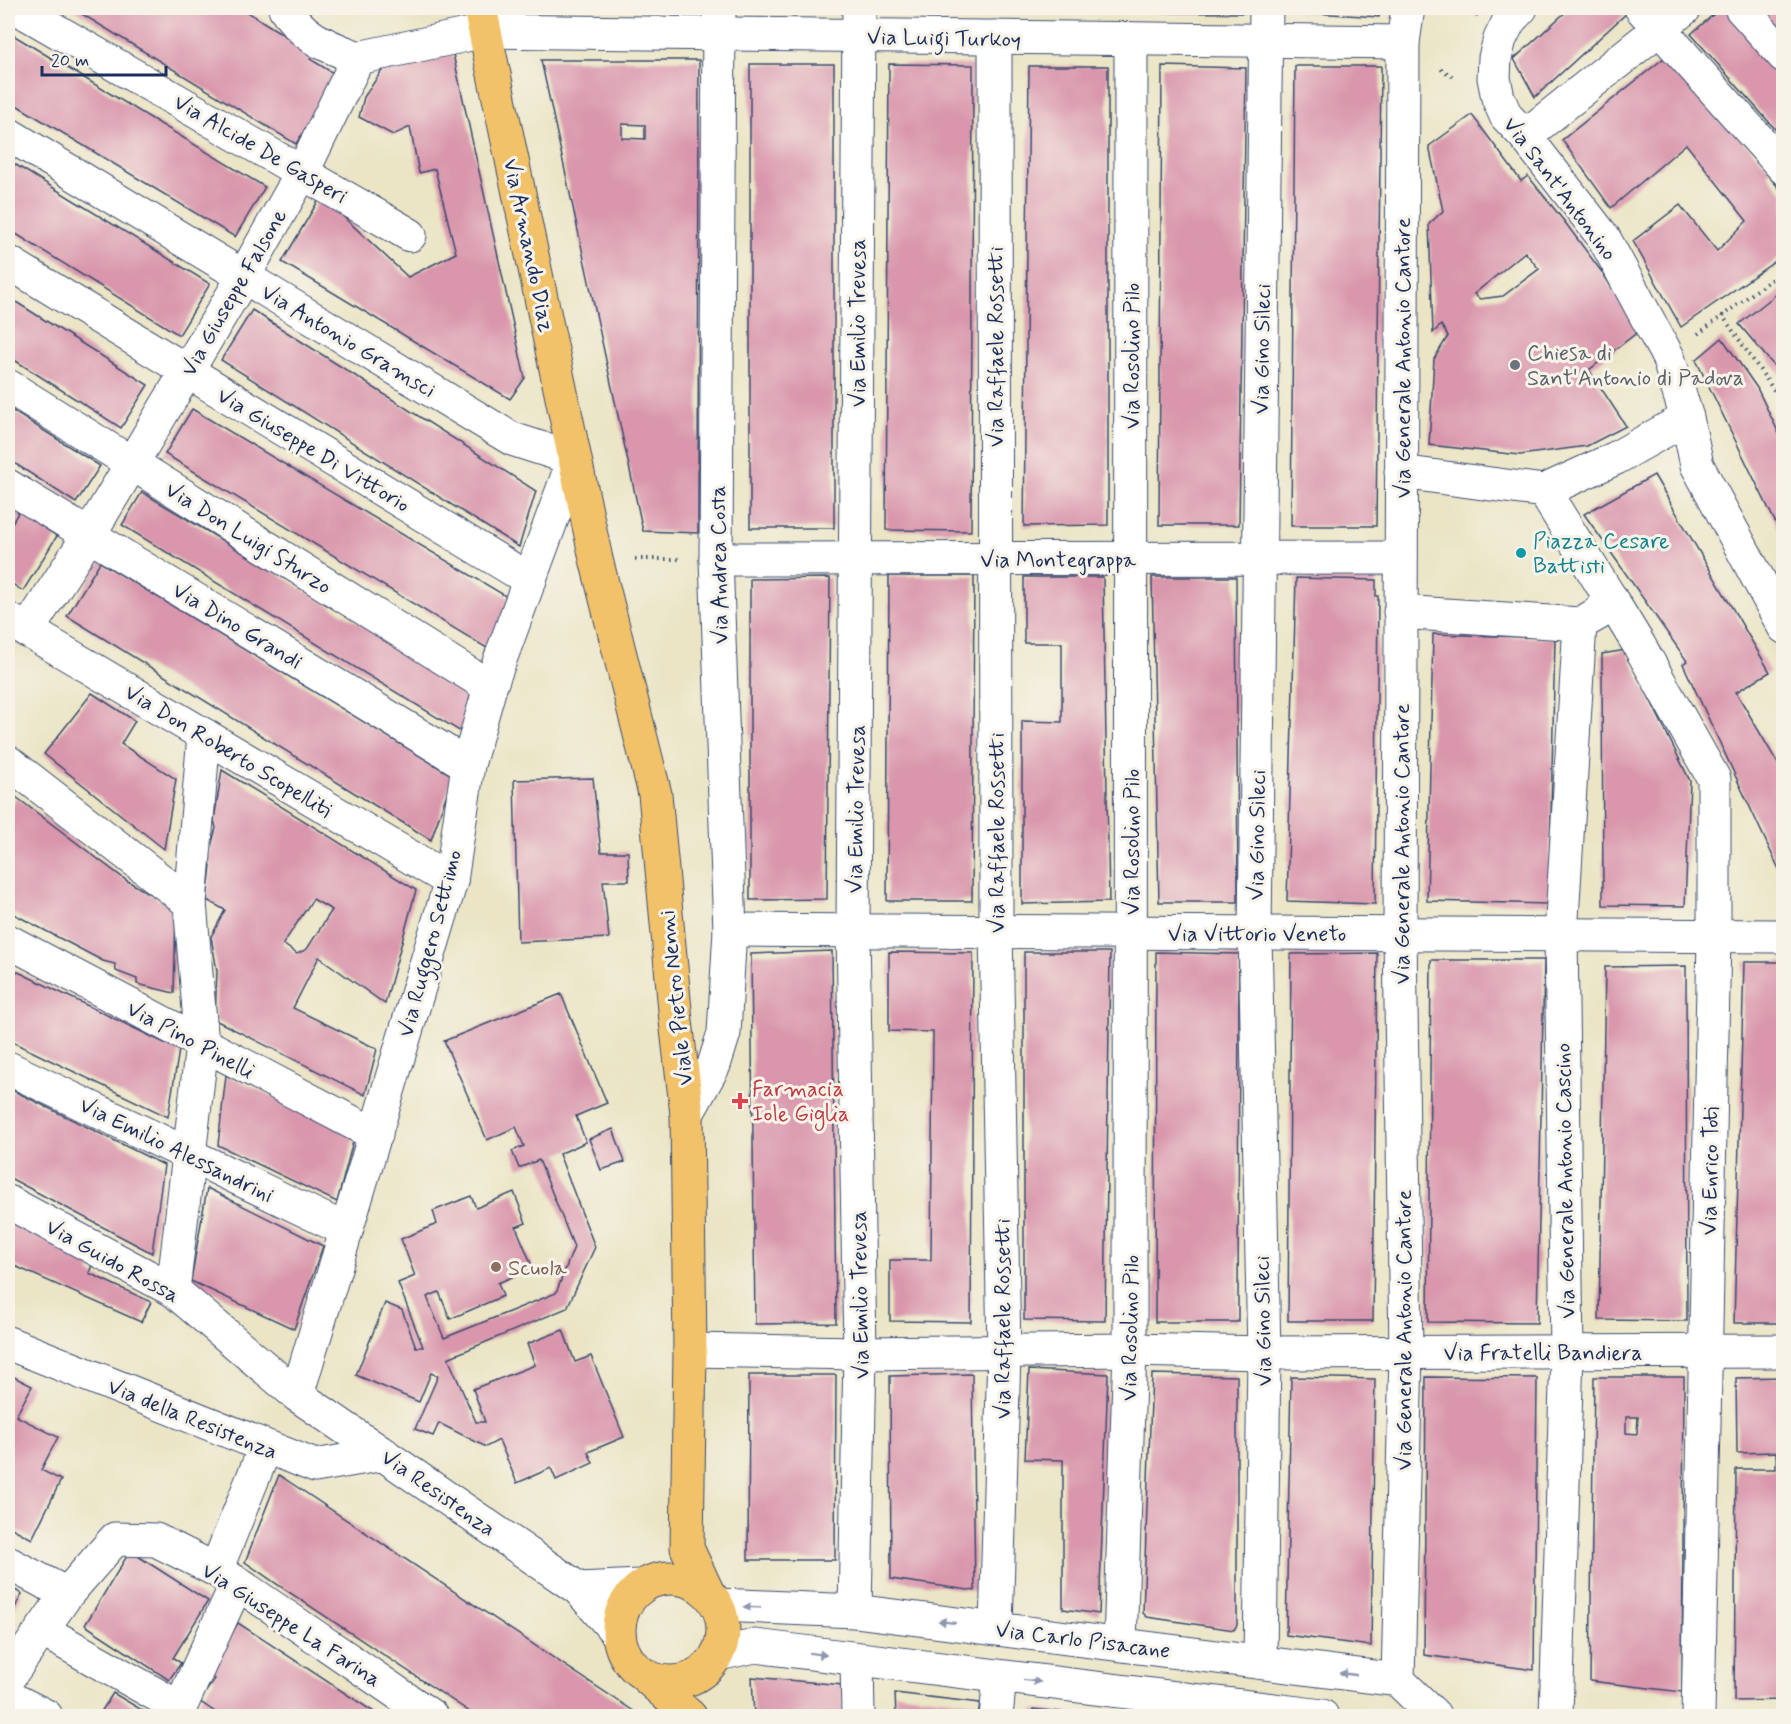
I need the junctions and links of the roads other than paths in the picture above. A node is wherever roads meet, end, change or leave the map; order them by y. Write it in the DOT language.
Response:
graph roads {
  1 [pos="17,8"];
  2 [pos="285,8"];
  3 [pos="1266,8"];
  4 [pos="1408,8"];
  5 [pos="1521,8"];
  6 [pos="1741,8"];
  7 [pos="1662,14"];
  8 [pos="483,19"];
  9 [pos="719,21"];
  10 [pos="858,22"];
  11 [pos="995,37"];
  12 [pos="1131,39"];
  13 [pos="1264,41"];
  14 [pos="1403,42"];
  15 [pos="1784,56"];
  16 [pos="358,58"];
  17 [pos="8,134"];
  18 [pos="1525,136"];
  19 [pos="1784,168"];
  20 [pos="303,171"];
  21 [pos="410,235"];
  22 [pos="8,262"];
  23 [pos="244,276"];
  24 [pos="186,372"];
  25 [pos="8,387"];
  26 [pos="1687,418"];
  27 [pos="574,459"];
  28 [pos="132,464"];
  29 [pos="1415,473"];
  30 [pos="8,486"];
  31 [pos="1554,486"];
  32 [pos="89,536"];
  33 [pos="1131,558"];
  34 [pos="1259,558"];
  35 [pos="1401,558"];
  36 [pos="716,559"];
  37 [pos="857,559"];
  38 [pos="995,559"];
  39 [pos="530,580"];
  40 [pos="1608,596"];
  41 [pos="1416,612"];
  42 [pos="17,625"];
  43 [pos="1784,627"];
  44 [pos="1579,635"];
  45 [pos="490,687"];
  46 [pos="204,735"];
  47 [pos="8,762"];
  48 [pos="468,765"];
  49 [pos="450,880"];
  50 [pos="190,903"];
  51 [pos="853,929"];
  52 [pos="730,930"];
  53 [pos="996,930"];
  54 [pos="1131,932"];
  55 [pos="1255,933"];
  56 [pos="1400,934"];
  57 [pos="1561,935"];
  58 [pos="1714,936"];
  59 [pos="1784,936"];
  60 [pos="8,941"];
  61 [pos="202,1045"];
  62 [pos="8,1068"];
  63 [pos="687,1114"];
  64 [pos="376,1135"];
  65 [pos="188,1153"];
  66 [pos="8,1202"];
  67 [pos="346,1230"];
  68 [pos="173,1290"];
  69 [pos="8,1343"];
  70 [pos="690,1350"];
  71 [pos="1130,1350"];
  72 [pos="1784,1351"];
  73 [pos="1406,1352"];
  74 [pos="1567,1352"];
  75 [pos="1706,1352"];
  76 [pos="860,1353"];
  77 [pos="1004,1353"];
  78 [pos="1264,1353"];
  79 [pos="297,1395"];
  80 [pos="265,1448"];
  81 [pos="384,1454"];
  82 [pos="687,1548"];
  83 [pos="8,1563"];
  84 [pos="227,1576"];
  85 [pos="648,1583"];
  86 [pos="579,1589"];
  87 [pos="67,1594"];
  88 [pos="712,1598"];
  89 [pos="855,1611"];
  90 [pos="996,1628"];
  91 [pos="42,1630"];
  92 [pos="618,1634"];
  93 [pos="1120,1644"];
  94 [pos="857,1659"];
  95 [pos="714,1660"];
  96 [pos="1260,1662"];
  97 [pos="646,1677"];
  98 [pos="1000,1677"];
  99 [pos="8,1678"];
  100 [pos="1398,1680"];
  101 [pos="8,1697"];
  102 [pos="1155,1706"];
  103 [pos="180,1712"];
  104 [pos="46,1716"];
  105 [pos="430,1716"];
  106 [pos="690,1716"];
  107 [pos="858,1716"];
  108 [pos="996,1716"];
  109 [pos="1308,1716"];
  110 [pos="1435,1716"];
  111 [pos="1556,1716"];
  112 [pos="1698,1716"];
  1 -- 20 [label="street, Via Alcide De Gasperi"];
  2 -- 16 [label="street"];
  3 -- 13 [label="street, Via Gino Sileci"];
  4 -- 14 [label="street, Via Generale Antonio Cantore"];
  5 -- 18 [label="street, Via Sant'Antonino"];
  6 -- 15 [label="street"];
  7 -- 18 [label="street"];
  7 -- 19 [label="street"];
  8 -- 9 [label="street, Via Luigi Turkoy"];
  8 -- 16 [label="street"];
  8 -- 27 [label="main road, Via Armando Diaz"];
  9 -- 10 [label="street, Via Luigi Turkoy"];
  9 -- 36 [label="street, Via Andrea Costa"];
  10 -- 11 [label="street, Via Luigi Turkoy"];
  10 -- 37 [label="street, Via Emilio Trevesa"];
  11 -- 12 [label="street, Via Luigi Turkoy"];
  11 -- 38 [label="street, Via Raffaele Rossetti"];
  12 -- 13 [label="street, Via Luigi Turkoy"];
  12 -- 33 [label="street, Via Rosolino Pilo"];
  13 -- 14 [label="street, Via Luigi Turkoy"];
  13 -- 34 [label="street, Via Gino Sileci"];
  14 -- 29 [label="street, Via Generale Antonio Cantore"];
  16 -- 20 [label="street, Via Giuseppe Falsone"];
  17 -- 23 [label="street, Via Antonio Gramsci"];
  18 -- 26 [label="street, Via Sant'Antonino"];
  20 -- 21 [label="street, Via Alcide De Gasperi"];
  20 -- 23 [label="street, Via Giuseppe Falsone"];
  22 -- 24 [label="street, Via Giuseppe Di Vittorio"];
  23 -- 24 [label="street, Via Giuseppe Falsone"];
  23 -- 27 [label="street, Via Antonio Gramsci"];
  24 -- 28 [label="street, Via Giuseppe Falsone"];
  24 -- 39 [label="street, Via Giuseppe Di Vittorio"];
  25 -- 28 [label="street, Via Don Luigi Sturzo"];
  26 -- 31 [label="street"];
  26 -- 43 [label="street, Via Sant'Antonino"];
  27 -- 39 [label="street, Via Ruggero Settimo"];
  27 -- 63 [label="main road, Viale Pietro Nenni"];
  28 -- 32 [label="street, Via Giuseppe Falsone"];
  28 -- 45 [label="street, Via Don Luigi Sturzo"];
  29 -- 31 [label="street"];
  29 -- 35 [label="street, Via Generale Antonio Cantore"];
  30 -- 32 [label="street, Via Dino Grandi"];
  31 -- 40 [label="street"];
  32 -- 42 [label="street, Via Giuseppe Falsone"];
  32 -- 48 [label="street, Via Dino Grandi"];
  33 -- 34 [label="street, Via Montegrappa"];
  33 -- 38 [label="street, Via Montegrappa"];
  33 -- 54 [label="street, Via Rosolino Pilo"];
  34 -- 35 [label="street, Via Montegrappa"];
  34 -- 55 [label="street, Via Gino Sileci"];
  35 -- 41 [label="street, Via Generale Antonio Cantore"];
  36 -- 37 [label="street, Via Montegrappa"];
  36 -- 52 [label="street, Via Andrea Costa"];
  37 -- 38 [label="street, Via Montegrappa"];
  37 -- 51 [label="street, Via Emilio Trevesa"];
  38 -- 53 [label="street, Via Raffaele Rossetti"];
  39 -- 45 [label="street, Via Ruggero Settimo"];
  40 -- 44 [label="street"];
  40 -- 58 [label="street, Via Enrico Toti"];
  41 -- 44 [label="street"];
  41 -- 56 [label="street, Via Generale Antonio Cantore"];
  42 -- 46 [label="street, Via Don Roberto Scopelliti"];
  44 -- 57 [label="street, Via Generale Antonio Cascino"];
  45 -- 48 [label="street, Via Ruggero Settimo"];
  46 -- 49 [label="street, Via Don Roberto Scopelliti"];
  46 -- 50 [label="street"];
  47 -- 50 [label="street"];
  48 -- 49 [label="street, Via Ruggero Settimo"];
  49 -- 64 [label="street, Via Ruggero Settimo"];
  50 -- 61 [label="street"];
  51 -- 52 [label="street, Via Vittorio Veneto"];
  51 -- 53 [label="street, Via Vittorio Veneto"];
  51 -- 76 [label="street, Via Emilio Trevesa"];
  52 -- 63 [label="street, Via Andrea Costa"];
  53 -- 54 [label="street, Via Vittorio Veneto"];
  53 -- 77 [label="street, Via Raffaele Rossetti"];
  54 -- 55 [label="street, Via Vittorio Veneto"];
  54 -- 71 [label="street, Via Rosolino Pilo"];
  55 -- 56 [label="street, Via Vittorio Veneto"];
  55 -- 78 [label="street, Via Gino Sileci"];
  56 -- 57 [label="street, Via Vittorio Veneto"];
  56 -- 73 [label="street, Via Generale Antonio Cantore"];
  57 -- 58 [label="street, Via Vittorio Veneto"];
  57 -- 74 [label="street, Via Generale Antonio Cascino"];
  58 -- 59 [label="street, Via Vittorio Veneto"];
  58 -- 75 [label="street, Via Enrico Toti"];
  60 -- 61 [label="street, Via Pino Pinelli"];
  61 -- 64 [label="street, Via Pino Pinelli"];
  61 -- 65 [label="street"];
  62 -- 65 [label="street, Via Emilio Alessandrini"];
  63 -- 70 [label="main road, Viale Pietro Nenni"];
  64 -- 67 [label="street, Via Ruggero Settimo"];
  65 -- 67 [label="street, Via Emilio Alessandrini"];
  65 -- 68 [label="street"];
  66 -- 68 [label="street, Via Guido Rossa"];
  67 -- 79 [label="street, Via Ruggero Settimo"];
  68 -- 79 [label="street, Via Guido Rossa"];
  69 -- 80 [label="street, Via della Resistenza"];
  70 -- 76 [label="street, Via Fratelli Bandiera"];
  70 -- 82 [label="main road, Viale Pietro Nenni"];
  71 -- 77 [label="street, Via Fratelli Bandiera"];
  71 -- 78 [label="street, Via Fratelli Bandiera"];
  71 -- 93 [label="street, Via Rosolino Pilo"];
  72 -- 75 [label="street, Via Fratelli Bandiera"];
  73 -- 74 [label="street, Via Fratelli Bandiera"];
  73 -- 78 [label="street, Via Fratelli Bandiera"];
  73 -- 100 [label="street, Via Generale Antonio Cantore"];
  74 -- 75 [label="street, Via Fratelli Bandiera"];
  74 -- 111 [label="street, Via Generale Antonio Cascino"];
  75 -- 112 [label="street, Via Enrico Toti"];
  76 -- 77 [label="street, Via Fratelli Bandiera"];
  76 -- 89 [label="street, Via Emilio Trevesa"];
  77 -- 90 [label="street, Via Raffaele Rossetti"];
  78 -- 96 [label="street, Via Gino Sileci"];
  79 -- 81 [label="street, Via Resistenza"];
  80 -- 81 [label="street, Via della Resistenza"];
  80 -- 84 [label="street"];
  81 -- 86 [label="street, Via Resistenza"];
  82 -- 85 [label="main road"];
  82 -- 88 [label="main road, Viale Pietro Nenni"];
  83 -- 87 [label="street"];
  84 -- 87 [label="street, Via Giuseppe La Farina"];
  84 -- 103 [label="street"];
  84 -- 105 [label="street, Via Giuseppe La Farina"];
  85 -- 86 [label="street"];
  85 -- 88 [label="main road"];
  85 -- 92 [label="main road"];
  86 -- 92 [label="street, Via Resistenza"];
  87 -- 91 [label="street"];
  89 -- 88 [label="street, Via Carlo Pisacane, one-way"];
  88 -- 95 [label="main road, Viale Pietro Nenni"];
  90 -- 89 [label="street, Via Carlo Pisacane, one-way"];
  90 -- 93 [label="street, Via Carlo Pisacane"];
  91 -- 99 [label="street"];
  91 -- 103 [label="street"];
  92 -- 97 [label="main road, Viale Pietro Nenni"];
  93 -- 96 [label="street, Via Carlo Pisacane"];
  95 -- 94 [label="street, one-way"];
  94 -- 98 [label="street"];
  94 -- 107 [label="street"];
  95 -- 97 [label="main road"];
  95 -- 106 [label="main road, Viale Pietro Nenni"];
  100 -- 96 [label="street, Via Carlo Pisacane, one-way"];
  97 -- 106 [label="main road, Viale Pietro Nenni"];
  98 -- 102 [label="street, one-way"];
  98 -- 108 [label="street"];
  100 -- 110 [label="street"];
  101 -- 104 [label="street"];
  102 -- 109 [label="street"];
}
